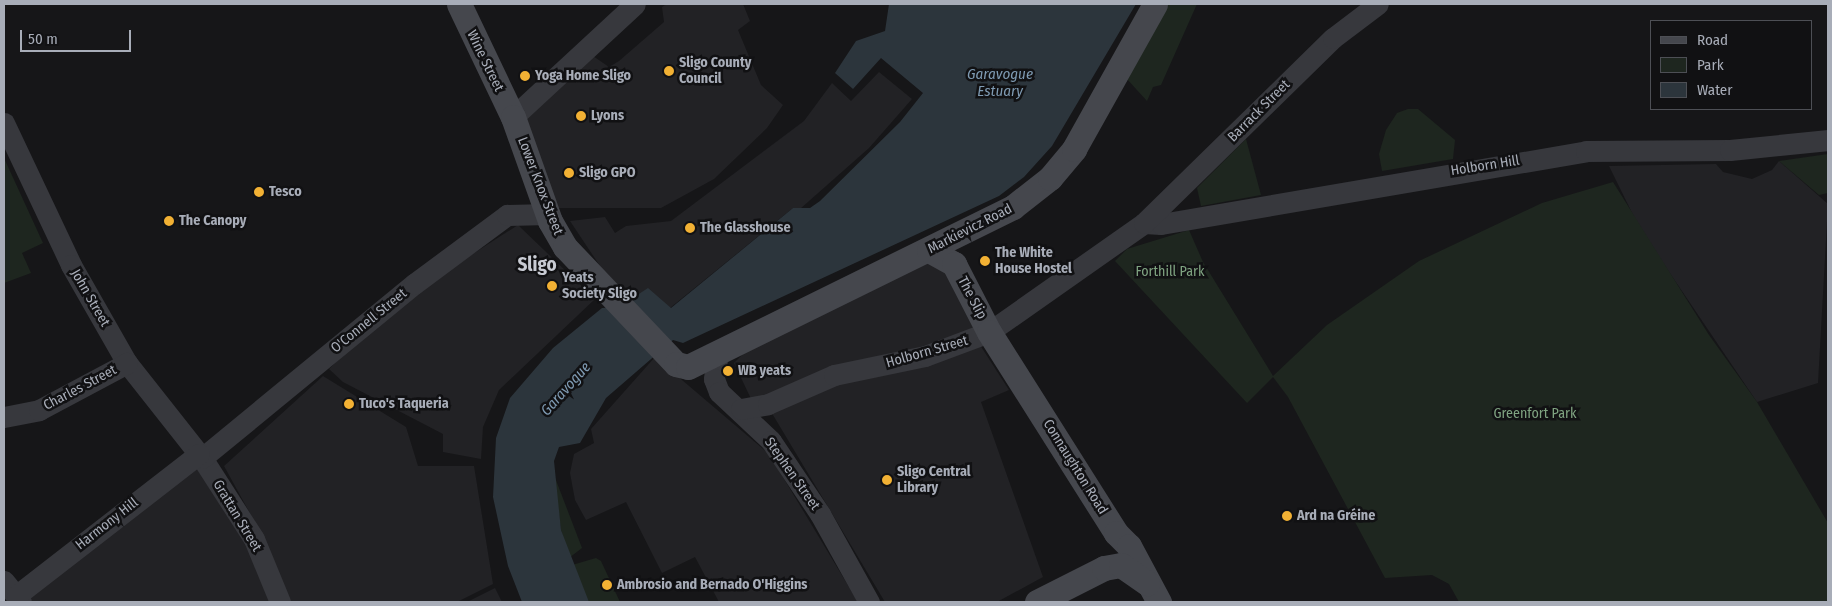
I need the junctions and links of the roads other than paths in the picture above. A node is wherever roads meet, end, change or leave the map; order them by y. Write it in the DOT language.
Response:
graph roads {
  1 [pos="459,4"];
  2 [pos="635,4"];
  3 [pos="1154,4"];
  4 [pos="1378,4"];
  5 [pos="512,118"];
  6 [pos="4,123"];
  7 [pos="1828,140"];
  8 [pos="548,214"];
  9 [pos="1144,223"];
  10 [pos="971,231"];
  11 [pos="929,250"];
  12 [pos="954,264"];
  13 [pos="990,332"];
  14 [pos="710,357"];
  15 [pos="127,363"];
  16 [pos="741,409"];
  17 [pos="4,418"];
  18 [pos="201,456"];
  19 [pos="1116,533"];
  20 [pos="1104,568"];
  21 [pos="14,593"];
  22 [pos="1153,593"];
  23 [pos="280,602"];
  24 [pos="869,602"];
  25 [pos="1037,602"];
  1 -- 5 [label="main road, Wine Street"];
  2 -- 5 [label="street"];
  3 -- 10 [label="main road, Markievicz Road"];
  4 -- 9 [label="street, Barrack Street"];
  5 -- 8 [label="main road, Lower Knox Street"];
  6 -- 15 [label="street, John Street"];
  7 -- 9 [label="street, Holborn Hill"];
  8 -- 14 [label="main road, Lower Knox Street"];
  8 -- 18 [label="street, O'Connell Street"];
  9 -- 13 [label="street, Holborn Street"];
  10 -- 11 [label="main road, Markievicz Road"];
  10 -- 12 [label="main road, The Slip"];
  11 -- 12 [label="main road, The Slip"];
  11 -- 14 [label="main road, Markievicz Road"];
  12 -- 13 [label="main road, The Slip"];
  13 -- 16 [label="street, Holborn Street"];
  13 -- 19 [label="main road, Connaughton Road"];
  14 -- 16 [label="street, Stephen Street"];
  15 -- 17 [label="street, Charles Street"];
  15 -- 18 [label="street, John Street"];
  16 -- 24 [label="street, Stephen Street"];
  18 -- 21 [label="street, Harmony Hill"];
  18 -- 23 [label="street, Grattan Street"];
  19 -- 20 [label="main road"];
  19 -- 22 [label="main road, Connaughton Road"];
  20 -- 22 [label="main road"];
  20 -- 25 [label="main road"];
}
